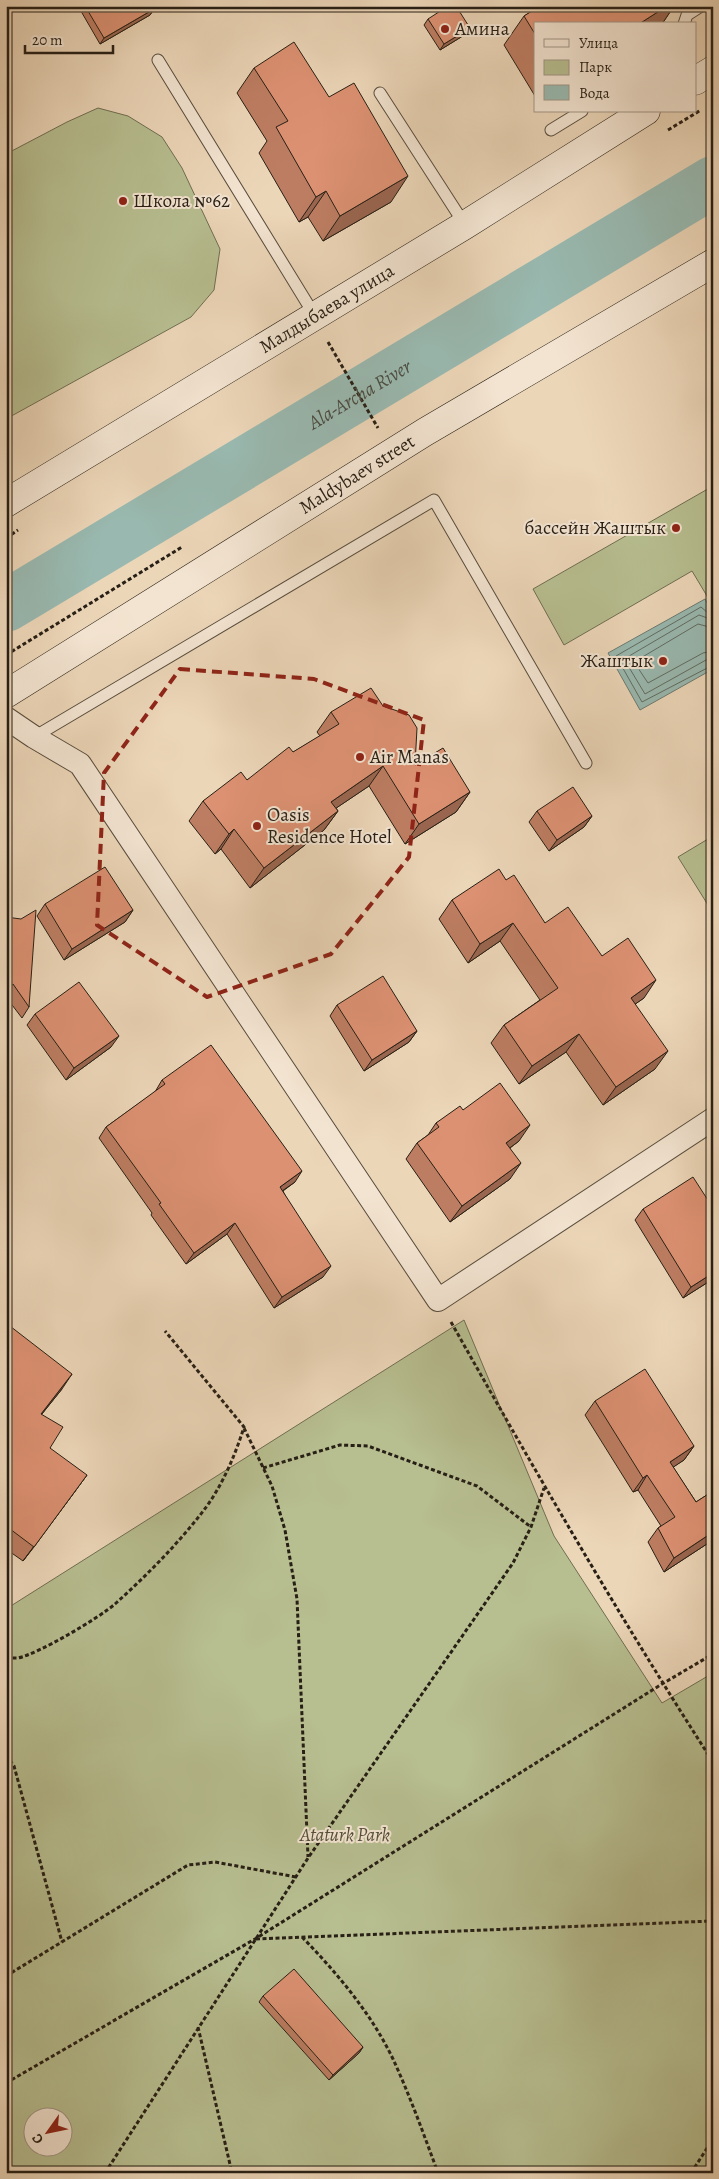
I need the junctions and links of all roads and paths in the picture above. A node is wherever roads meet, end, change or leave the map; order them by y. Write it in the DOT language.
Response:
graph roads {
  1 [pos="701,6"];
  2 [pos="685,22"];
  3 [pos="158,60"];
  4 [pos="713,70"];
  5 [pos="696,80"];
  6 [pos="380,93"];
  7 [pos="580,112"];
  8 [pos="644,112"];
  9 [pos="551,130"];
  10 [pos="465,225"];
  11 [pos="713,263"];
  12 [pos="320,327"];
  13 [pos="378,428"];
  14 [pos="6,503"];
  15 [pos="6,694"];
  16 [pos="6,718"];
  17 [pos="34,737"];
  18 [pos="586,763"];
  19 [pos="713,1118"];
  20 [pos="438,1300"];
  21 [pos="165,1331"];
  22 [pos="244,1427"];
  23 [pos="263,1468"];
  24 [pos="544,1488"];
  25 [pos="531,1527"];
  26 [pos="713,1654"];
  27 [pos="6,1658"];
  28 [pos="662,1684"];
  29 [pos="6,1755"];
  30 [pos="713,1762"];
  31 [pos="308,1858"];
  32 [pos="296,1877"];
  33 [pos="713,1921"];
  34 [pos="302,1937"];
  35 [pos="255,1939"];
  36 [pos="62,1942"];
  37 [pos="6,1976"];
  38 [pos="198,2027"];
  39 [pos="6,2083"];
  40 [pos="713,2139"];
  41 [pos="104,2173"];
  42 [pos="232,2173"];
  43 [pos="438,2173"];
  44 [pos="690,2173"];
  1 -- 2 [label="lane"];
  3 -- 12 [label="lane"];
  4 -- 5 [label="street"];
  6 -- 10 [label="lane"];
  7 -- 9 [label="lane"];
  8 -- 10 [label="street, Малдыбаева улица"];
  10 -- 12 [label="street, Малдыбаева улица"];
  11 -- 15 [label="street, Maldybaev street"];
  12 -- 13 [label="path"];
  12 -- 14 [label="street, Малдыбаева улица"];
  16 -- 17 [label="street"];
  17 -- 18 [label="lane"];
  17 -- 20 [label="street"];
  19 -- 20 [label="street"];
  20 -- 24 [label="path"];
  21 -- 22 [label="path"];
  22 -- 23 [label="path"];
  22 -- 27 [label="path"];
  23 -- 25 [label="path"];
  23 -- 31 [label="path"];
  24 -- 25 [label="path"];
  24 -- 28 [label="path"];
  25 -- 31 [label="path"];
  26 -- 28 [label="path"];
  28 -- 30 [label="path"];
  28 -- 35 [label="path"];
  29 -- 36 [label="path"];
  31 -- 32 [label="path"];
  32 -- 35 [label="path"];
  32 -- 36 [label="path"];
  33 -- 34 [label="path"];
  34 -- 35 [label="path"];
  34 -- 43 [label="path"];
  35 -- 38 [label="path"];
  35 -- 39 [label="path"];
  36 -- 37 [label="path"];
  38 -- 41 [label="path"];
  38 -- 42 [label="path"];
  40 -- 44 [label="path"];
}
